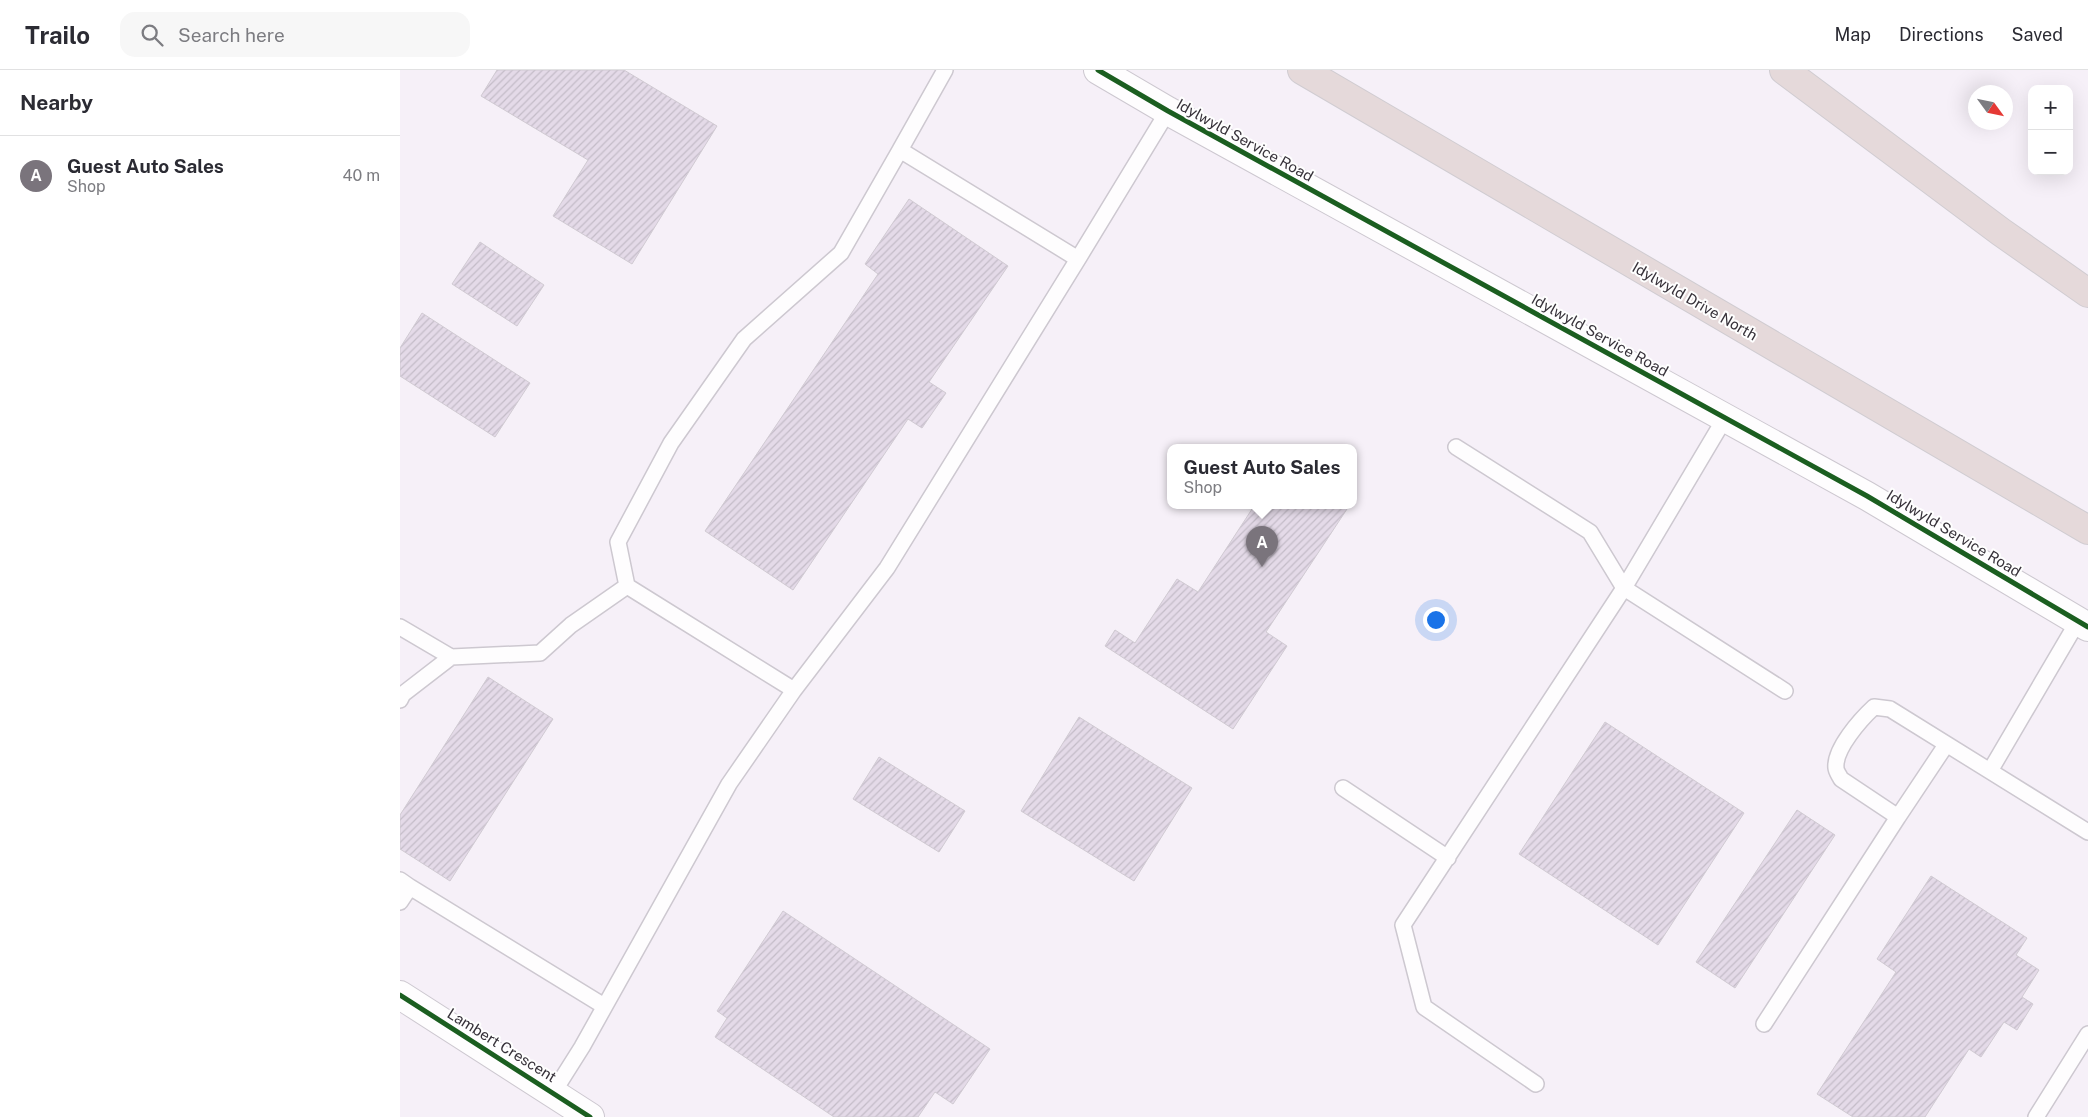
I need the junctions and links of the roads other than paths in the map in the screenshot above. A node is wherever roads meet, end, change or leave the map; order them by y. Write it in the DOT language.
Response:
graph roads {
  1 [pos="945,70"];
  2 [pos="1098,70"];
  3 [pos="1302,70"];
  4 [pos="1784,70"];
  5 [pos="1168,112"];
  6 [pos="900,150"];
  7 [pos="1078,259"];
  8 [pos="2088,292"];
  9 [pos="1725,418"];
  10 [pos="1456,447"];
  11 [pos="2088,530"];
  12 [pos="627,586"];
  13 [pos="1624,588"];
  14 [pos="2083,624"];
  15 [pos="400,627"];
  16 [pos="452,657"];
  17 [pos="794,690"];
  18 [pos="1785,691"];
  19 [pos="400,700"];
  20 [pos="1946,745"];
  21 [pos="1990,771"];
  22 [pos="1343,788"];
  23 [pos="1898,817"];
  24 [pos="2088,832"];
  25 [pos="1448,858"];
  26 [pos="405,883"];
  27 [pos="400,902"];
  28 [pos="400,995"];
  29 [pos="604,1006"];
  30 [pos="1764,1024"];
  31 [pos="2088,1034"];
  32 [pos="1536,1084"];
  33 [pos="553,1092"];
  34 [pos="590,1117"];
  35 [pos="2036,1117"];
  1 -- 6 [label="lane"];
  2 -- 5 [label="street, Idylwyld Service Road"];
  3 -- 11 [label="highway, Idylwyld Drive North"];
  4 -- 8 [label="highway"];
  5 -- 7 [label="lane"];
  5 -- 9 [label="street, Idylwyld Service Road"];
  6 -- 7 [label="lane"];
  6 -- 12 [label="lane"];
  7 -- 17 [label="lane"];
  9 -- 13 [label="lane"];
  9 -- 14 [label="street, Idylwyld Service Road"];
  10 -- 13 [label="lane"];
  12 -- 16 [label="lane"];
  12 -- 17 [label="lane"];
  13 -- 18 [label="lane"];
  13 -- 25 [label="lane"];
  14 -- 21 [label="lane"];
  15 -- 16 [label="lane"];
  16 -- 19 [label="lane"];
  17 -- 29 [label="lane"];
  20 -- 21 [label="lane"];
  20 -- 23 [label="lane"];
  20 -- 23 [label="lane"];
  21 -- 24 [label="lane"];
  22 -- 25 [label="lane"];
  23 -- 30 [label="lane"];
  25 -- 32 [label="lane"];
  26 -- 27 [label="lane"];
  26 -- 29 [label="lane"];
  28 -- 33 [label="street, Lambert Crescent"];
  29 -- 33 [label="lane"];
  31 -- 35 [label="lane"];
  33 -- 34 [label="street, Lambert Crescent"];
}
